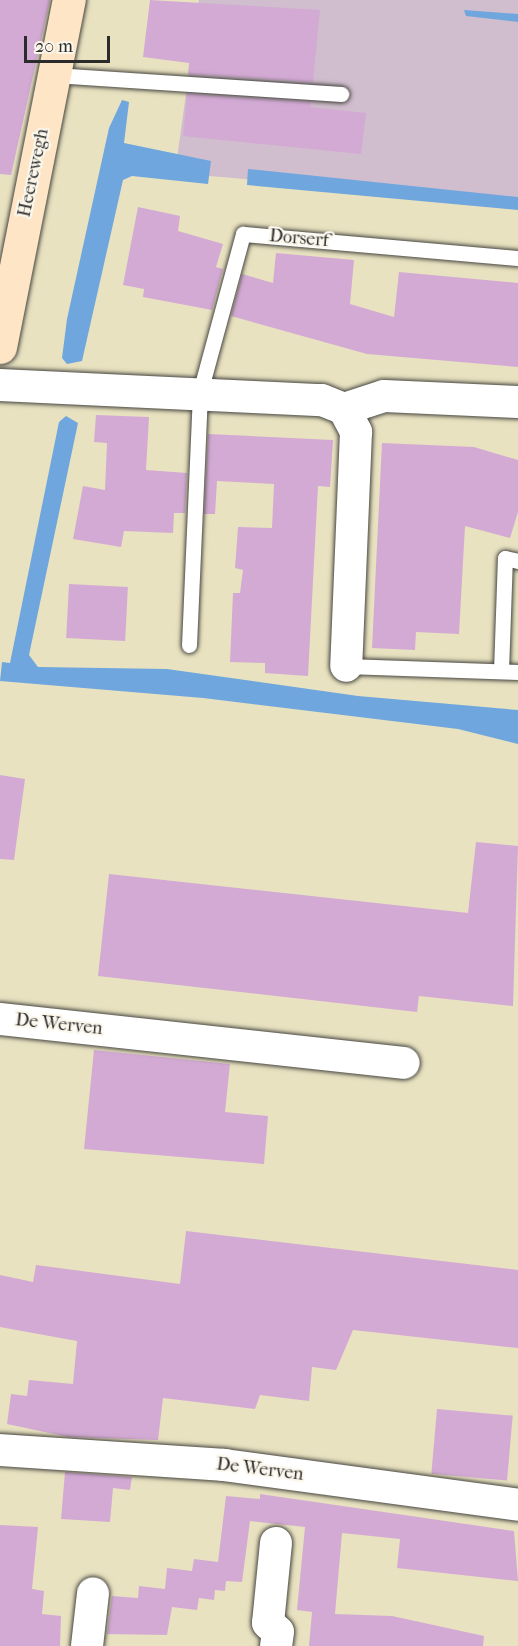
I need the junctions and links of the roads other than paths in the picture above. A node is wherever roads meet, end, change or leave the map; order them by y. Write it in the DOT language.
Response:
graph roads {
  1 [pos="69,0"];
  2 [pos="54,75"];
  3 [pos="341,94"];
  4 [pos="518,258"];
  5 [pos="0,347"];
  6 [pos="0,385"];
  7 [pos="200,392"];
  8 [pos="518,402"];
  9 [pos="344,409"];
  10 [pos="518,561"];
  11 [pos="189,645"];
  12 [pos="346,666"];
  13 [pos="501,671"];
  14 [pos="518,672"];
  15 [pos="0,1019"];
  16 [pos="404,1064"];
  17 [pos="0,1450"];
  18 [pos="518,1505"];
  19 [pos="276,1543"];
  20 [pos="93,1593"];
  21 [pos="87,1646"];
  22 [pos="276,1646"];
  1 -- 2 [label="street, Heerewegh"];
  2 -- 3 [label="lane"];
  2 -- 5 [label="street, Heerewegh"];
  4 -- 7 [label="lane, Dorserf"];
  6 -- 7 [label="street"];
  7 -- 9 [label="street"];
  7 -- 11 [label="lane, Dorserf"];
  8 -- 9 [label="street"];
  9 -- 12 [label="street"];
  10 -- 13 [label="lane"];
  12 -- 13 [label="lane"];
  13 -- 14 [label="lane"];
  15 -- 16 [label="street, De Werven"];
  17 -- 18 [label="street, De Werven"];
  19 -- 22 [label="street"];
  20 -- 21 [label="street"];
}
